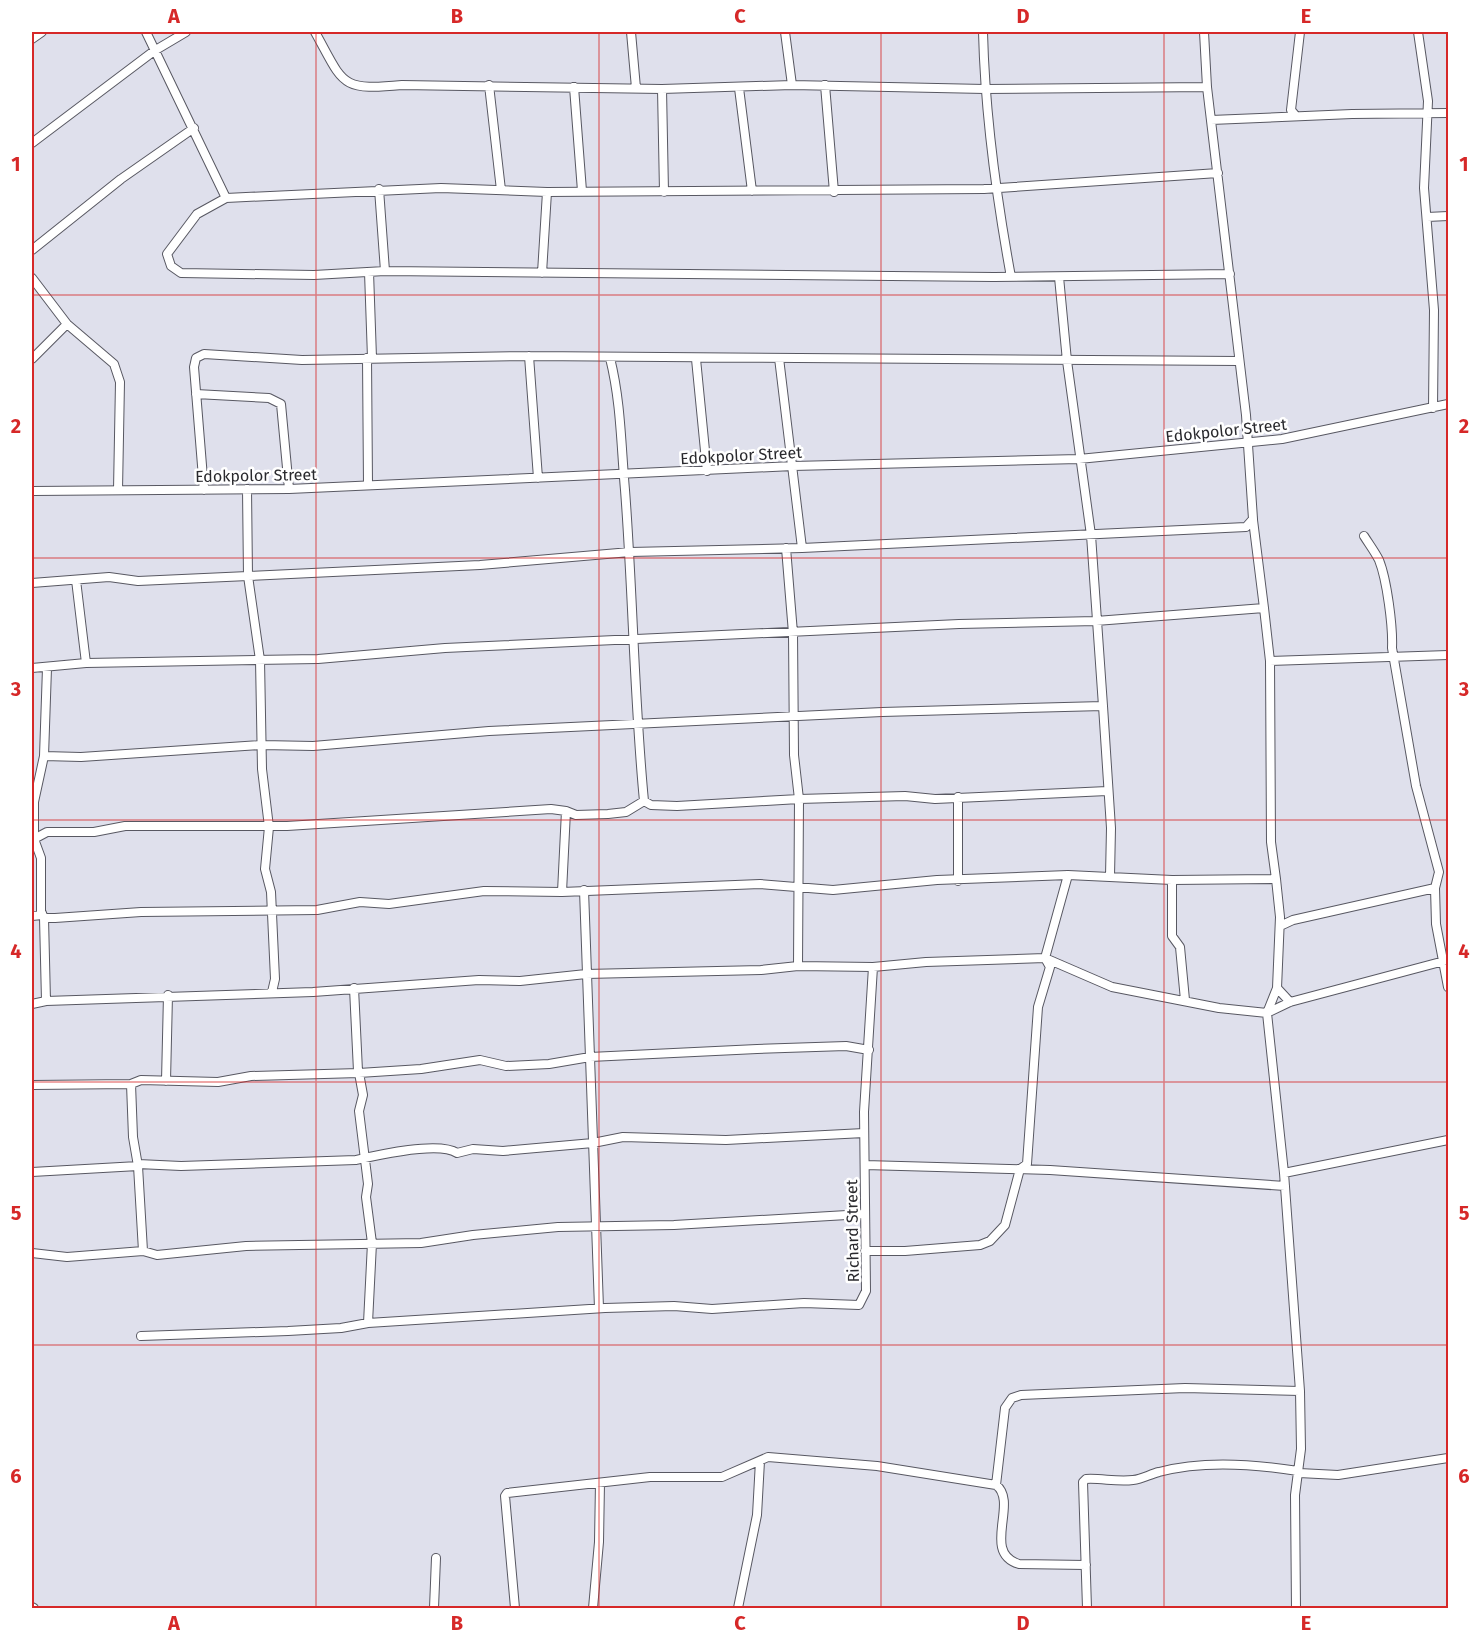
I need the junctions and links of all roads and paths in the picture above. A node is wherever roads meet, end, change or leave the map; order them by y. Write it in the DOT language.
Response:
graph roads {
  1 [pos="42,32"];
  2 [pos="146,32"];
  3 [pos="186,32"];
  4 [pos="315,32"];
  5 [pos="630,32"];
  6 [pos="785,32"];
  7 [pos="983,32"];
  8 [pos="1204,32"];
  9 [pos="1300,32"];
  10 [pos="1418,32"];
  11 [pos="32,39"];
  12 [pos="154,51"];
  13 [pos="489,85"];
  14 [pos="792,85"];
  15 [pos="825,85"];
  16 [pos="574,87"];
  17 [pos="1207,87"];
  18 [pos="636,88"];
  19 [pos="739,88"];
  20 [pos="662,89"];
  21 [pos="985,89"];
  22 [pos="1449,113"];
  23 [pos="1426,114"];
  24 [pos="1296,116"];
  25 [pos="1211,120"];
  26 [pos="194,128"];
  27 [pos="32,143"];
  28 [pos="1218,173"];
  29 [pos="994,188"];
  30 [pos="379,189"];
  31 [pos="501,190"];
  32 [pos="582,191"];
  33 [pos="752,191"];
  34 [pos="547,192"];
  35 [pos="664,192"];
  36 [pos="834,192"];
  37 [pos="226,198"];
  38 [pos="1426,216"];
  39 [pos="1449,216"];
  40 [pos="32,250"];
  41 [pos="385,271"];
  42 [pos="369,272"];
  43 [pos="542,273"];
  44 [pos="1230,274"];
  45 [pos="1011,277"];
  46 [pos="1059,277"];
  47 [pos="32,278"];
  48 [pos="67,324"];
  49 [pos="529,356"];
  50 [pos="369,358"];
  51 [pos="610,358"];
  52 [pos="779,358"];
  53 [pos="32,359"];
  54 [pos="696,359"];
  55 [pos="1067,361"];
  56 [pos="1239,361"];
  57 [pos="196,394"];
  58 [pos="1449,404"];
  59 [pos="1433,408"];
  60 [pos="1247,443"];
  61 [pos="1079,459"];
  62 [pos="794,466"];
  63 [pos="707,471"];
  64 [pos="624,474"];
  65 [pos="538,478"];
  66 [pos="368,485"];
  67 [pos="247,489"];
  68 [pos="289,489"];
  69 [pos="118,490"];
  70 [pos="204,490"];
  71 [pos="32,491"];
  72 [pos="1253,520"];
  73 [pos="1091,535"];
  74 [pos="1364,536"];
  75 [pos="786,548"];
  76 [pos="802,548"];
  77 [pos="630,552"];
  78 [pos="248,576"];
  79 [pos="76,580"];
  80 [pos="32,583"];
  81 [pos="1264,608"];
  82 [pos="1096,621"];
  83 [pos="793,633"];
  84 [pos="635,639"];
  85 [pos="1449,654"];
  86 [pos="1394,658"];
  87 [pos="260,660"];
  88 [pos="1270,661"];
  89 [pos="86,663"];
  90 [pos="32,668"];
  91 [pos="47,668"];
  92 [pos="1102,706"];
  93 [pos="795,718"];
  94 [pos="636,725"];
  95 [pos="262,746"];
  96 [pos="44,756"];
  97 [pos="1107,791"];
  98 [pos="958,797"];
  99 [pos="799,799"];
  100 [pos="644,801"];
  101 [pos="566,811"];
  102 [pos="269,826"];
  103 [pos="33,839"];
  104 [pos="1068,875"];
  105 [pos="1110,876"];
  106 [pos="1276,879"];
  107 [pos="1172,880"];
  108 [pos="958,881"];
  109 [pos="799,886"];
  110 [pos="1435,888"];
  111 [pos="584,890"];
  112 [pos="562,892"];
  113 [pos="270,909"];
  114 [pos="32,916"];
  115 [pos="43,916"];
  116 [pos="1280,926"];
  117 [pos="1045,958"];
  118 [pos="1446,960"];
  119 [pos="798,966"];
  120 [pos="873,967"];
  121 [pos="586,974"];
  122 [pos="1449,987"];
  123 [pos="354,988"];
  124 [pos="1278,988"];
  125 [pos="272,992"];
  126 [pos="168,995"];
  127 [pos="1185,1000"];
  128 [pos="46,1001"];
  129 [pos="1290,1002"];
  130 [pos="32,1004"];
  131 [pos="1267,1013"];
  132 [pos="869,1050"];
  133 [pos="590,1057"];
  134 [pos="358,1072"];
  135 [pos="166,1081"];
  136 [pos="131,1084"];
  137 [pos="32,1085"];
  138 [pos="864,1133"];
  139 [pos="1449,1140"];
  140 [pos="593,1143"];
  141 [pos="365,1158"];
  142 [pos="138,1165"];
  143 [pos="865,1165"];
  144 [pos="1020,1169"];
  145 [pos="32,1172"];
  146 [pos="1284,1173"];
  147 [pos="1285,1186"];
  148 [pos="864,1214"];
  149 [pos="596,1225"];
  150 [pos="372,1243"];
  151 [pos="143,1251"];
  152 [pos="865,1251"];
  153 [pos="32,1253"];
  154 [pos="599,1308"];
  155 [pos="368,1323"];
  156 [pos="141,1336"];
  157 [pos="1300,1391"];
  158 [pos="1449,1458"];
  159 [pos="760,1461"];
  160 [pos="1299,1472"];
  161 [pos="600,1483"];
  162 [pos="996,1485"];
  163 [pos="436,1558"];
  164 [pos="1086,1565"];
  165 [pos="434,1608"];
  166 [pos="515,1608"];
  167 [pos="593,1608"];
  168 [pos="738,1608"];
  169 [pos="1087,1608"];
  170 [pos="1296,1608"];
  1 -- 11 [label="street"];
  2 -- 12 [label="street"];
  3 -- 12 [label="street"];
  4 -- 13 [label="street"];
  5 -- 18 [label="street"];
  6 -- 14 [label="street"];
  7 -- 21 [label="street"];
  8 -- 17 [label="street"];
  9 -- 24 [label="street"];
  10 -- 23 [label="street"];
  12 -- 26 [label="street"];
  12 -- 27 [label="street"];
  13 -- 16 [label="street"];
  13 -- 31 [label="street"];
  14 -- 15 [label="street"];
  14 -- 19 [label="street"];
  15 -- 21 [label="street"];
  15 -- 36 [label="street"];
  16 -- 18 [label="street"];
  16 -- 32 [label="street"];
  17 -- 21 [label="street"];
  17 -- 25 [label="street"];
  18 -- 20 [label="street"];
  19 -- 20 [label="street"];
  19 -- 33 [label="street"];
  20 -- 35 [label="street"];
  21 -- 29 [label="street"];
  22 -- 23 [label="street"];
  23 -- 24 [label="street"];
  23 -- 38 [label="street"];
  24 -- 25 [label="street"];
  25 -- 28 [label="street"];
  26 -- 37 [label="street"];
  26 -- 40 [label="street"];
  28 -- 29 [label="street"];
  28 -- 44 [label="street"];
  29 -- 36 [label="street"];
  29 -- 45 [label="street"];
  30 -- 31 [label="street"];
  30 -- 37 [label="street"];
  30 -- 41 [label="street"];
  31 -- 34 [label="street"];
  32 -- 34 [label="street"];
  32 -- 35 [label="street"];
  33 -- 35 [label="street"];
  33 -- 36 [label="street"];
  34 -- 43 [label="street"];
  37 -- 42 [label="street"];
  38 -- 39 [label="street"];
  38 -- 59 [label="street"];
  41 -- 42 [label="street"];
  41 -- 43 [label="street"];
  42 -- 50 [label="street"];
  43 -- 45 [label="street"];
  44 -- 46 [label="street"];
  44 -- 56 [label="street"];
  45 -- 46 [label="street"];
  46 -- 55 [label="street"];
  47 -- 48 [label="street"];
  48 -- 53 [label="street"];
  48 -- 69 [label="street"];
  49 -- 50 [label="street"];
  49 -- 51 [label="street"];
  49 -- 65 [label="street"];
  50 -- 57 [label="street"];
  50 -- 66 [label="street"];
  51 -- 54 [label="street"];
  51 -- 64 [label="street"];
  52 -- 54 [label="street"];
  52 -- 55 [label="street"];
  52 -- 62 [label="street"];
  54 -- 63 [label="street"];
  55 -- 56 [label="street"];
  55 -- 61 [label="street"];
  56 -- 60 [label="street"];
  57 -- 68 [label="street"];
  57 -- 70 [label="street"];
  58 -- 59 [label="street, Edokpolor Street"];
  59 -- 60 [label="street, Edokpolor Street"];
  60 -- 61 [label="street, Edokpolor Street"];
  60 -- 72 [label="street"];
  61 -- 62 [label="street, Edokpolor Street"];
  61 -- 73 [label="street"];
  62 -- 63 [label="street, Edokpolor Street"];
  62 -- 76 [label="street"];
  63 -- 64 [label="street, Edokpolor Street"];
  64 -- 65 [label="street, Edokpolor Street"];
  64 -- 77 [label="street"];
  65 -- 66 [label="street, Edokpolor Street"];
  66 -- 68 [label="street, Edokpolor Street"];
  67 -- 68 [label="street, Edokpolor Street"];
  67 -- 70 [label="street, Edokpolor Street"];
  67 -- 78 [label="street"];
  69 -- 70 [label="street, Edokpolor Street"];
  69 -- 71 [label="street, Edokpolor Street"];
  72 -- 73 [label="street"];
  72 -- 81 [label="street"];
  73 -- 76 [label="street"];
  73 -- 82 [label="street"];
  74 -- 86 [label="street"];
  75 -- 76 [label="street"];
  75 -- 77 [label="street"];
  75 -- 83 [label="street"];
  77 -- 78 [label="street"];
  77 -- 84 [label="street"];
  78 -- 79 [label="street"];
  78 -- 87 [label="street"];
  79 -- 80 [label="street"];
  79 -- 89 [label="street"];
  81 -- 82 [label="street"];
  81 -- 88 [label="street"];
  82 -- 83 [label="street"];
  82 -- 92 [label="street"];
  83 -- 84 [label="street"];
  83 -- 93 [label="street"];
  84 -- 87 [label="street"];
  84 -- 94 [label="street"];
  85 -- 86 [label="street"];
  86 -- 88 [label="street"];
  86 -- 110 [label="street"];
  87 -- 89 [label="street"];
  87 -- 95 [label="street"];
  88 -- 106 [label="street"];
  89 -- 91 [label="street"];
  90 -- 91 [label="street"];
  91 -- 96 [label="street"];
  92 -- 93 [label="street"];
  92 -- 97 [label="street"];
  93 -- 94 [label="street"];
  93 -- 99 [label="street"];
  94 -- 95 [label="street"];
  94 -- 100 [label="street"];
  95 -- 96 [label="street"];
  95 -- 102 [label="street"];
  96 -- 103 [label="street"];
  97 -- 98 [label="street"];
  97 -- 105 [label="street"];
  98 -- 99 [label="street"];
  98 -- 108 [label="street"];
  99 -- 100 [label="street"];
  99 -- 109 [label="street"];
  100 -- 101 [label="street"];
  101 -- 102 [label="street"];
  101 -- 112 [label="street"];
  102 -- 103 [label="street"];
  102 -- 113 [label="street"];
  103 -- 115 [label="street"];
  104 -- 105 [label="street"];
  104 -- 108 [label="street"];
  104 -- 117 [label="street"];
  105 -- 107 [label="street"];
  106 -- 107 [label="street"];
  106 -- 116 [label="street"];
  107 -- 127 [label="street"];
  108 -- 109 [label="street"];
  109 -- 111 [label="street"];
  109 -- 119 [label="street"];
  110 -- 116 [label="street"];
  110 -- 118 [label="street"];
  111 -- 112 [label="street"];
  111 -- 121 [label="street"];
  112 -- 113 [label="street"];
  113 -- 115 [label="street"];
  113 -- 125 [label="street"];
  114 -- 115 [label="street"];
  115 -- 128 [label="street"];
  116 -- 124 [label="street"];
  117 -- 120 [label="street"];
  117 -- 127 [label="street"];
  117 -- 144 [label="street"];
  118 -- 122 [label="street"];
  118 -- 129 [label="street"];
  119 -- 120 [label="street"];
  119 -- 121 [label="street"];
  120 -- 132 [label="street, Richard Street"];
  121 -- 123 [label="street"];
  121 -- 133 [label="street"];
  123 -- 125 [label="street"];
  123 -- 134 [label="street"];
  124 -- 129 [label="street"];
  124 -- 131 [label="street"];
  125 -- 126 [label="street"];
  126 -- 128 [label="street"];
  126 -- 135 [label="street"];
  127 -- 131 [label="street"];
  128 -- 130 [label="street"];
  129 -- 131 [label="street"];
  131 -- 146 [label="street"];
  132 -- 133 [label="street"];
  132 -- 138 [label="street, Richard Street"];
  133 -- 134 [label="street"];
  133 -- 140 [label="street"];
  134 -- 135 [label="street"];
  134 -- 141 [label="street"];
  135 -- 136 [label="street"];
  136 -- 137 [label="street"];
  136 -- 142 [label="street"];
  138 -- 140 [label="street"];
  138 -- 143 [label="street, Richard Street"];
  139 -- 146 [label="street"];
  140 -- 141 [label="street"];
  140 -- 149 [label="street"];
  141 -- 142 [label="street"];
  141 -- 150 [label="street"];
  142 -- 145 [label="street"];
  142 -- 151 [label="street"];
  143 -- 144 [label="street"];
  143 -- 148 [label="street, Richard Street"];
  144 -- 147 [label="street"];
  144 -- 152 [label="street"];
  146 -- 147 [label="street"];
  147 -- 157 [label="street"];
  148 -- 149 [label="street"];
  148 -- 152 [label="street, Richard Street"];
  149 -- 150 [label="street"];
  149 -- 154 [label="street"];
  150 -- 151 [label="street"];
  150 -- 155 [label="street"];
  151 -- 153 [label="street"];
  152 -- 154 [label="street, Richard Street"];
  154 -- 155 [label="street"];
  155 -- 156 [label="street"];
  157 -- 160 [label="street"];
  157 -- 162 [label="street"];
  158 -- 160 [label="street"];
  159 -- 161 [label="street"];
  159 -- 162 [label="street"];
  159 -- 168 [label="street"];
  160 -- 164 [label="street"];
  160 -- 170 [label="street"];
  161 -- 166 [label="street"];
  161 -- 167 [label="street"];
  162 -- 164 [label="street"];
  163 -- 165 [label="street"];
  164 -- 169 [label="street"];
}
